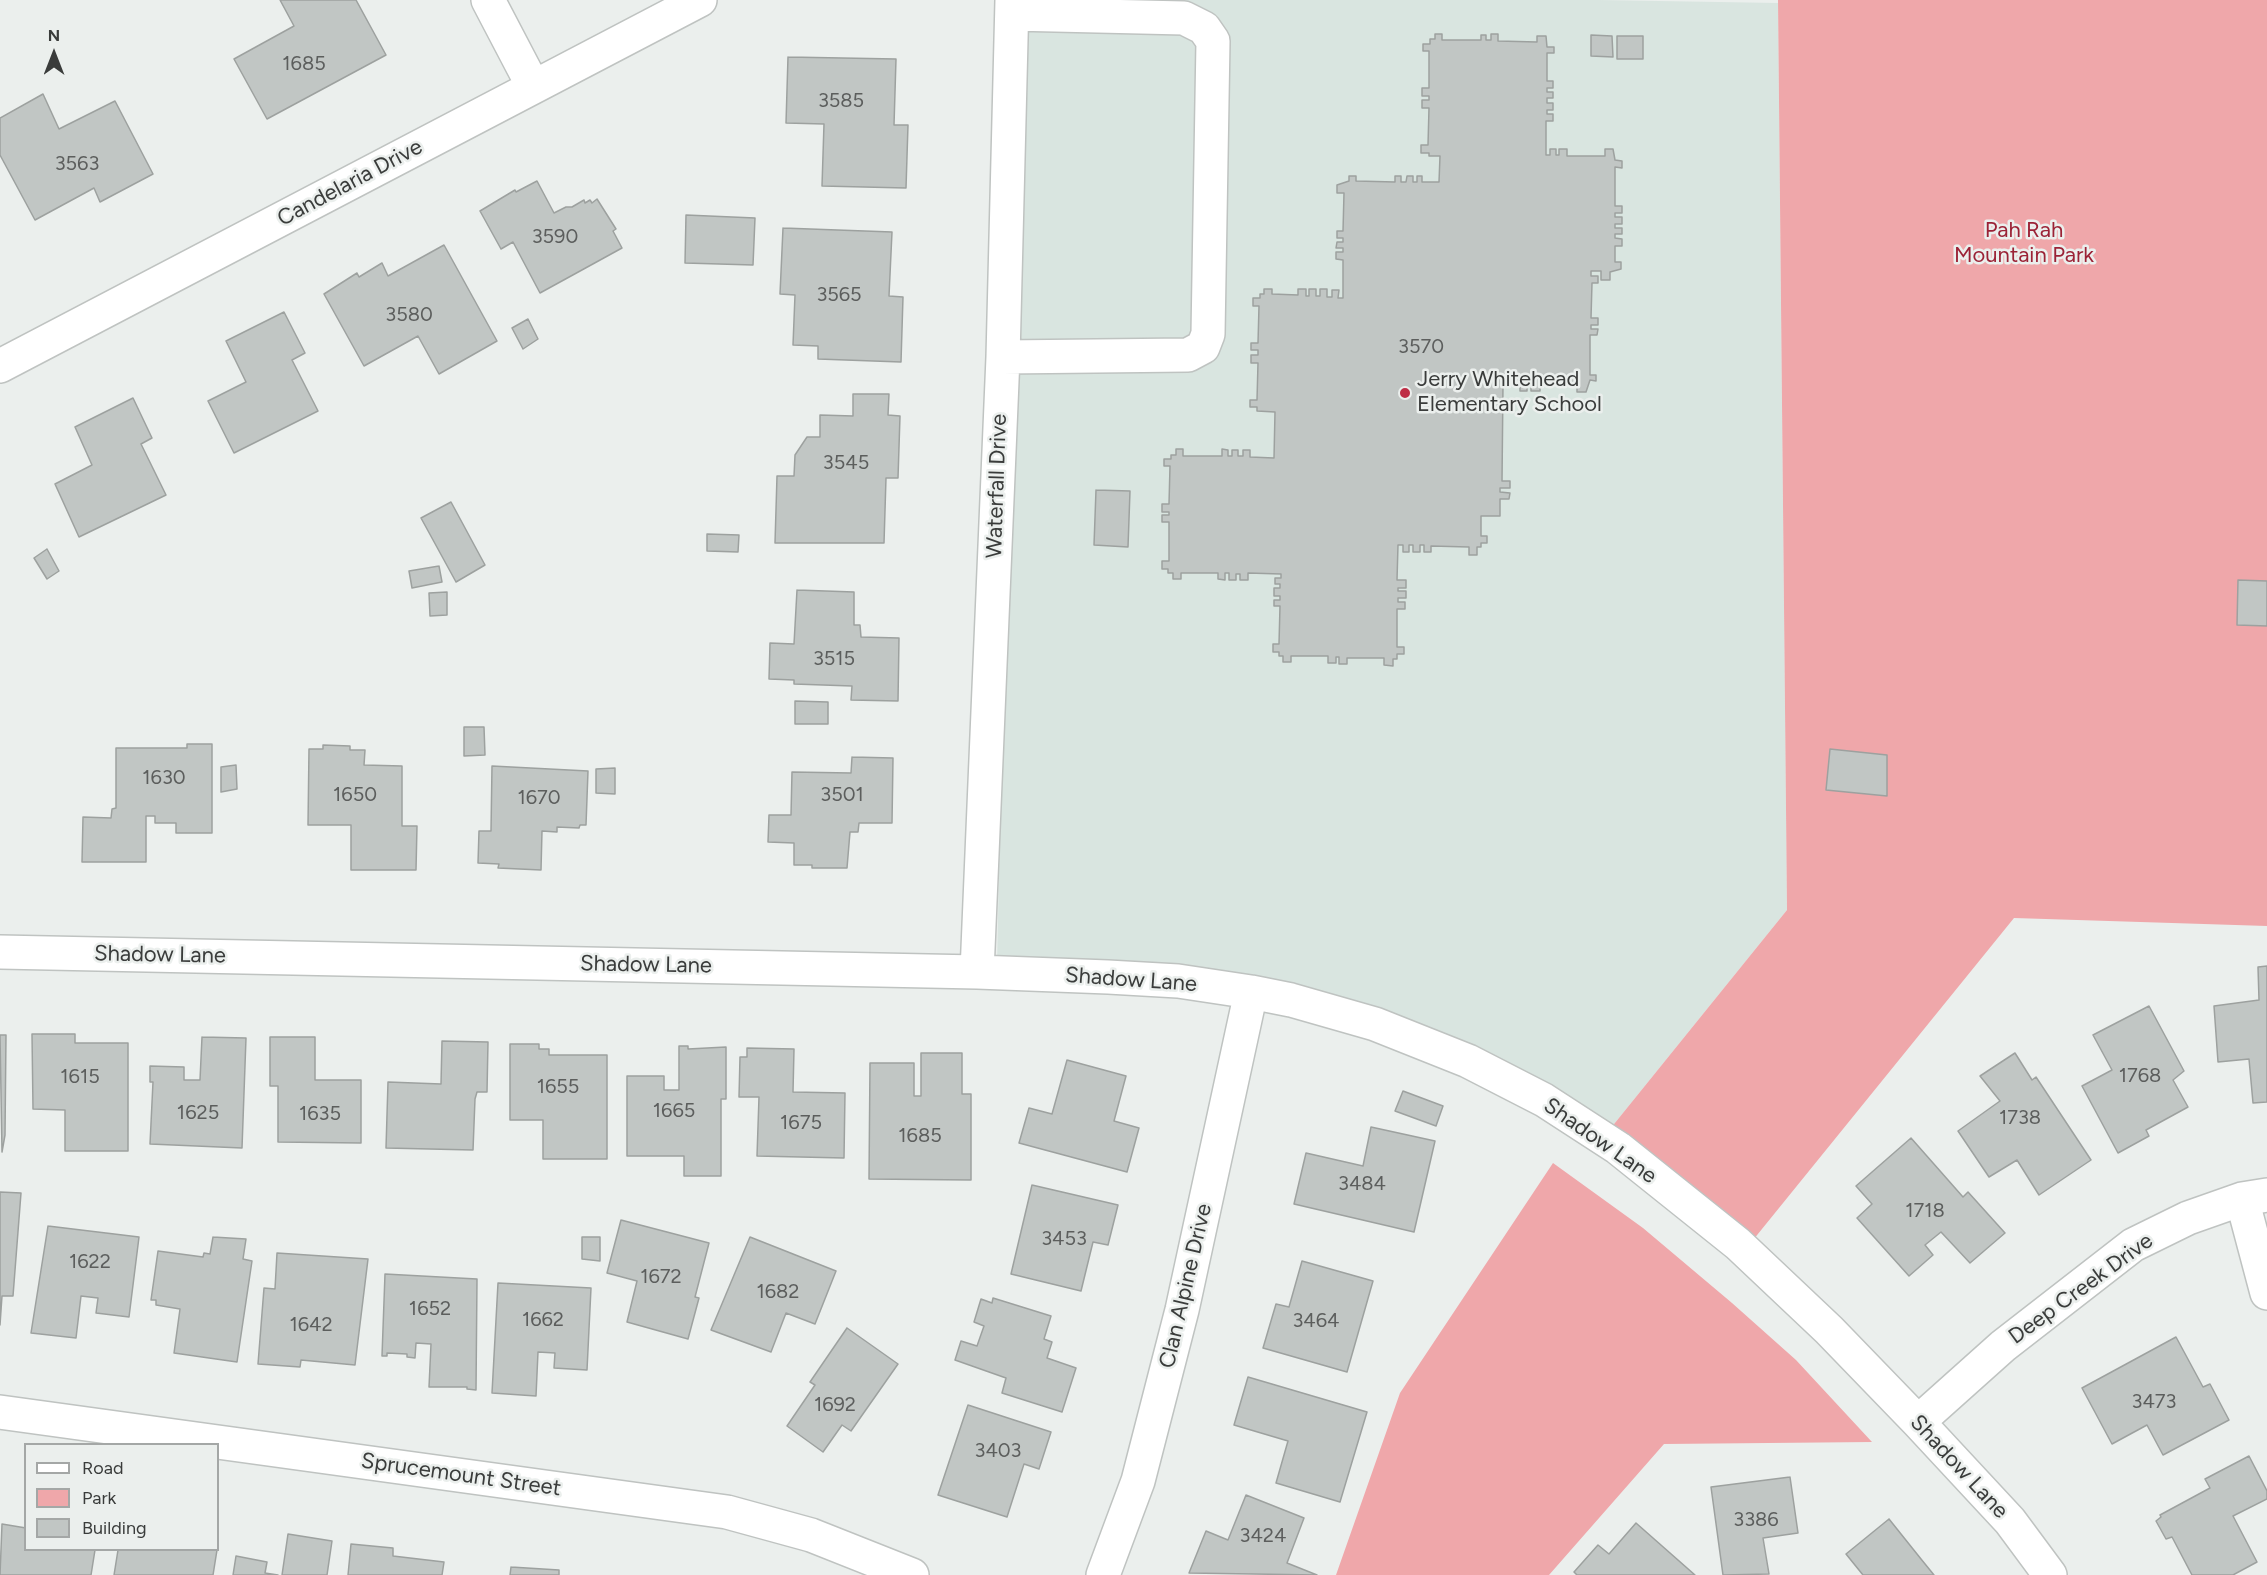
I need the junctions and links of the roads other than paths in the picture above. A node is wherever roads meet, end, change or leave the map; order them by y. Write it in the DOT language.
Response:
graph roads {
  1 [pos="488,0"];
  2 [pos="700,0"];
  3 [pos="1012,7"];
  4 [pos="533,86"];
  5 [pos="1003,357"];
  6 [pos="0,366"];
  7 [pos="0,952"];
  8 [pos="977,972"];
  9 [pos="1251,992"];
  10 [pos="2255,1197"];
  11 [pos="2267,1293"];
  12 [pos="0,1412"];
  13 [pos="1918,1422"];
  14 [pos="912,1575"];
  15 [pos="1102,1575"];
  16 [pos="2050,1575"];
  1 -- 4 [label="street"];
  2 -- 4 [label="street, Candelaria Drive"];
  3 -- 5 [label="street, Waterfall Drive"];
  3 -- 5 [label="street"];
  4 -- 6 [label="street, Candelaria Drive"];
  5 -- 8 [label="street, Waterfall Drive"];
  7 -- 8 [label="street, Shadow Lane"];
  8 -- 9 [label="street, Shadow Lane"];
  9 -- 13 [label="street, Shadow Lane"];
  9 -- 15 [label="street, Clan Alpine Drive"];
  10 -- 11 [label="street"];
  10 -- 13 [label="street, Deep Creek Drive"];
  12 -- 14 [label="street, Sprucemount Street"];
  13 -- 16 [label="street, Shadow Lane"];
}
